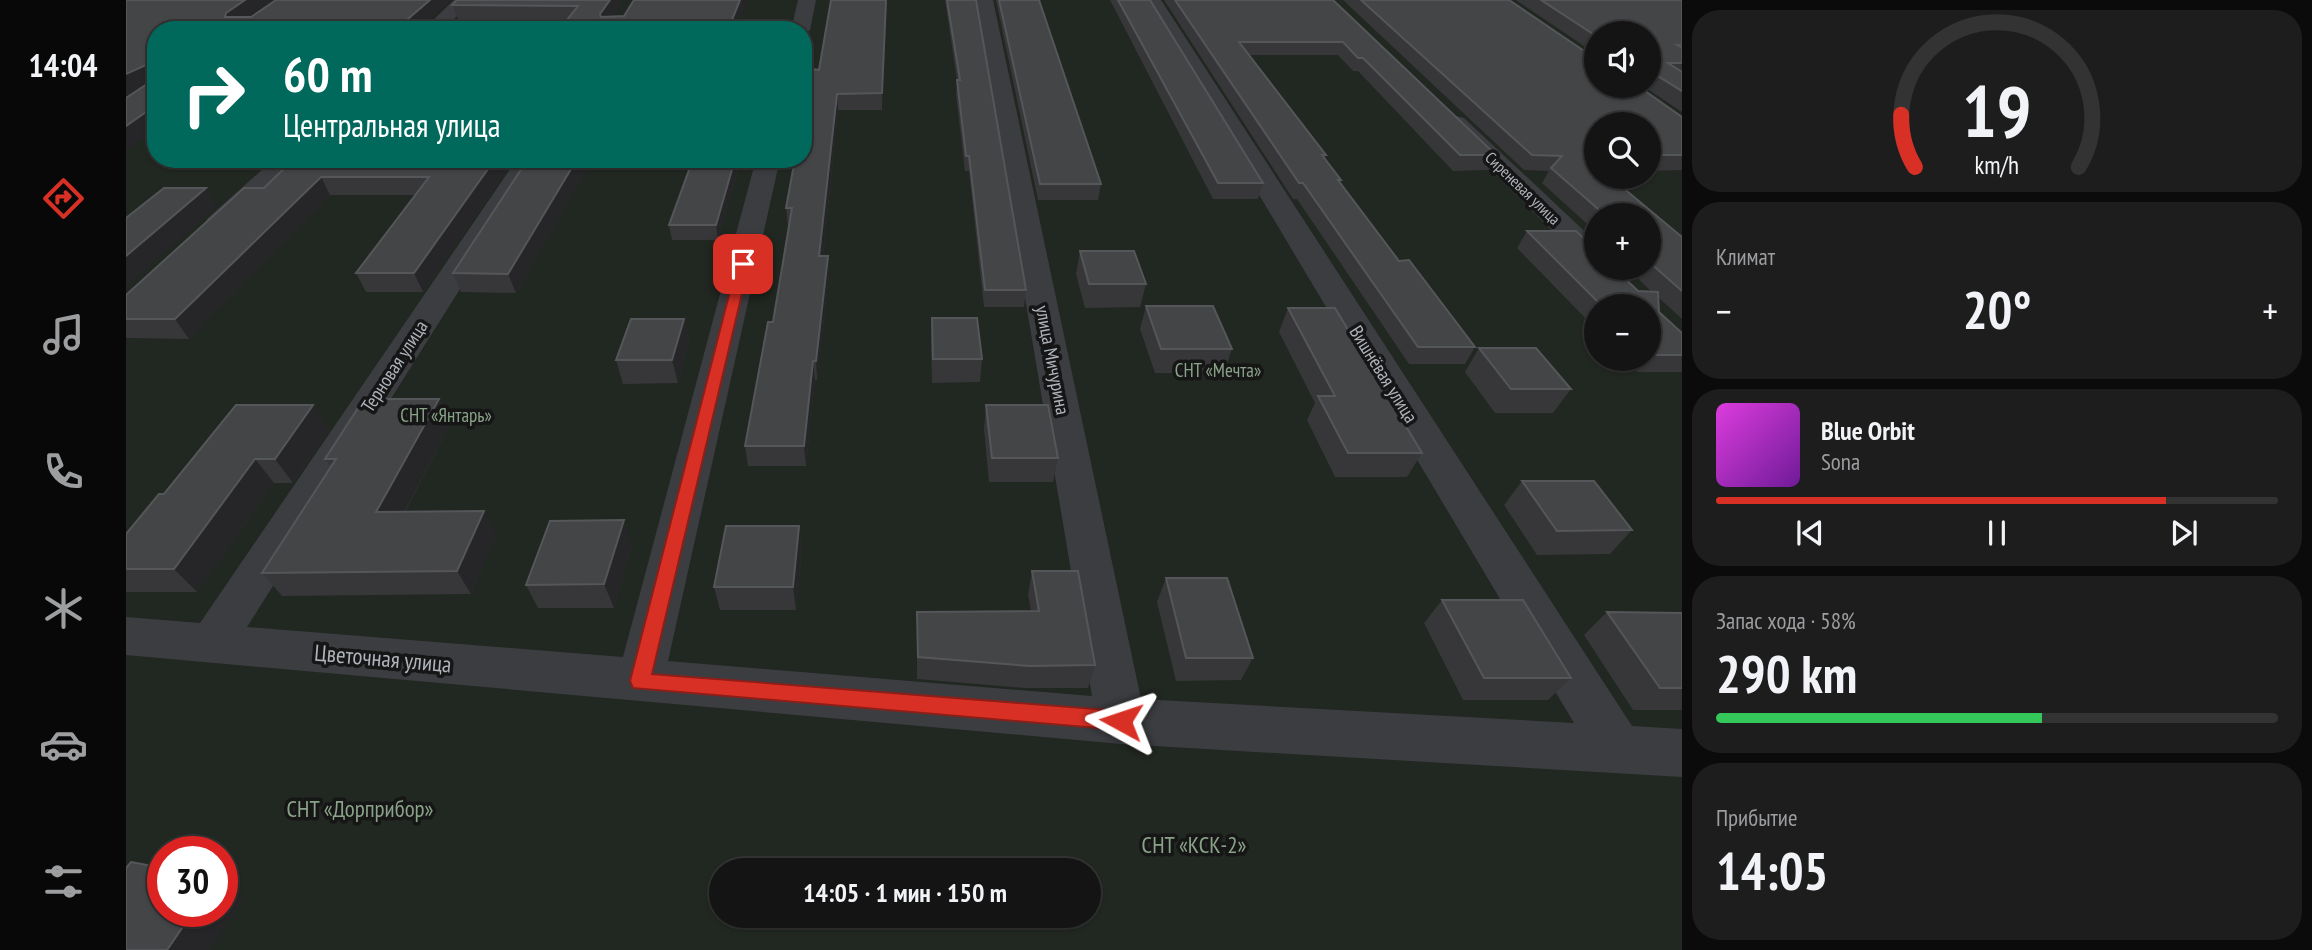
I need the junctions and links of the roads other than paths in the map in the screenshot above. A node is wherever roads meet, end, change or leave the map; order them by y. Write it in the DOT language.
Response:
graph roads {
  1 [pos="464,0"];
  2 [pos="807,0"];
  3 [pos="984,0"];
  4 [pos="1152,0"];
  5 [pos="442,21"];
  6 [pos="802,21"];
  7 [pos="1438,105"];
  8 [pos="279,168"];
  9 [pos="524,168"];
  10 [pos="766,168"];
  11 [pos="197,242"];
  12 [pos="1584,247"];
  13 [pos="126,636"];
  14 [pos="212,643"];
  15 [pos="640,681"];
  16 [pos="1121,721"];
  17 [pos="1616,748"];
  18 [pos="1682,753"];
  1 -- 5 [label="street"];
  2 -- 6 [label="street"];
  3 -- 16 [label="street, улица Мичурина"];
  4 -- 17 [label="street, Вишнёвая улица"];
  7 -- 12 [label="street, Сиреневая улица"];
  8 -- 11 [label="street"];
  9 -- 14 [label="street, Терновая улица"];
  10 -- 15 [label="street"];
  13 -- 14 [label="street, Цветочная улица"];
  14 -- 15 [label="street, Цветочная улица"];
  15 -- 16 [label="street, Цветочная улица"];
  16 -- 17 [label="street, Цветочная улица"];
  17 -- 18 [label="street, Цветочная улица"];
}
